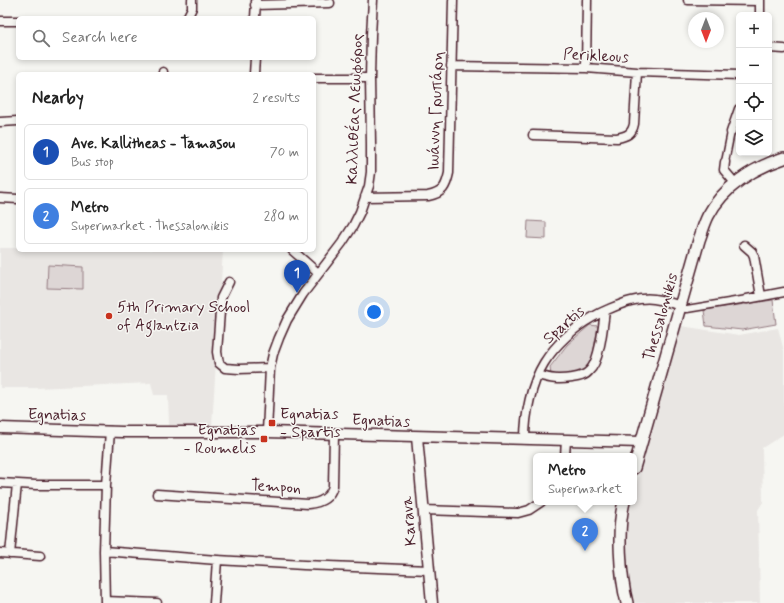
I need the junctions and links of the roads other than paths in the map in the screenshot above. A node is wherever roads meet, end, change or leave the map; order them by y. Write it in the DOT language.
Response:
graph roads {
  1 [pos="192,0"];
  2 [pos="373,0"];
  3 [pos="453,0"];
  4 [pos="587,0"];
  5 [pos="688,0"];
  6 [pos="703,0"];
  7 [pos="760,1"];
  8 [pos="255,2"];
  9 [pos="330,3"];
  10 [pos="760,12"];
  11 [pos="189,16"];
  12 [pos="255,16"];
  13 [pos="0,21"];
  14 [pos="16,22"];
  15 [pos="772,48"];
  16 [pos="784,48"];
  17 [pos="254,60"];
  18 [pos="451,66"];
  19 [pos="586,68"];
  20 [pos="254,72"];
  21 [pos="637,72"];
  22 [pos="736,75"];
  23 [pos="316,78"];
  24 [pos="370,78"];
  25 [pos="736,118"];
  26 [pos="16,121"];
  27 [pos="0,122"];
  28 [pos="731,132"];
  29 [pos="533,136"];
  30 [pos="784,158"];
  31 [pos="725,162"];
  32 [pos="735,183"];
  33 [pos="365,197"];
  34 [pos="0,198"];
  35 [pos="16,199"];
  36 [pos="744,245"];
  37 [pos="294,252"];
  38 [pos="318,273"];
  39 [pos="229,282"];
  40 [pos="784,292"];
  41 [pos="761,296"];
  42 [pos="747,299"];
  43 [pos="680,306"];
  44 [pos="605,311"];
  45 [pos="270,368"];
  46 [pos="538,375"];
  47 [pos="0,428"];
  48 [pos="110,431"];
  49 [pos="267,432"];
  50 [pos="334,434"];
  51 [pos="417,437"];
  52 [pos="525,439"];
  53 [pos="566,440"];
  54 [pos="641,442"];
  55 [pos="565,453"];
  56 [pos="637,457"];
  57 [pos="0,483"];
  58 [pos="17,484"];
  59 [pos="106,485"];
  60 [pos="157,494"];
  61 [pos="536,505"];
  62 [pos="623,505"];
  63 [pos="423,510"];
  64 [pos="104,551"];
  65 [pos="0,553"];
  66 [pos="10,554"];
  67 [pos="40,556"];
  68 [pos="217,560"];
  69 [pos="428,570"];
  70 [pos="105,602"];
  71 [pos="157,603"];
  72 [pos="214,603"];
  73 [pos="432,603"];
  74 [pos="627,603"];
  1 -- 11 [label="street"];
  2 -- 24 [label="street, Καλλιθέας Λεωφόρος"];
  3 -- 18 [label="street, Ιωάννη Γρυπάρη"];
  4 -- 19 [label="street"];
  5 -- 6 [label="street"];
  6 -- 7 [label="street"];
  7 -- 10 [label="street"];
  8 -- 9 [label="street"];
  8 -- 12 [label="street"];
  13 -- 14 [label="street"];
  15 -- 16 [label="street"];
  17 -- 20 [label="street"];
  18 -- 19 [label="street, Perikleous"];
  18 -- 33 [label="street, Ιωάννη Γρυπάρη"];
  19 -- 21 [label="street, Perikleous"];
  21 -- 22 [label="street, Perikleous"];
  21 -- 29 [label="street"];
  23 -- 24 [label="street"];
  24 -- 33 [label="street, Καλλιθέας Λεωφόρος"];
  25 -- 28 [label="street"];
  26 -- 27 [label="street"];
  28 -- 31 [label="street"];
  30 -- 32 [label="main road, Thessalonikis"];
  31 -- 32 [label="street"];
  32 -- 43 [label="main road, Thessalonikis"];
  33 -- 38 [label="street, Καλλιθέας Λεωφόρος"];
  34 -- 35 [label="street"];
  36 -- 41 [label="street"];
  37 -- 38 [label="street"];
  38 -- 45 [label="street, Καλλιθέας Λεωφόρος"];
  39 -- 45 [label="street"];
  40 -- 41 [label="street"];
  41 -- 42 [label="street"];
  42 -- 43 [label="street"];
  43 -- 44 [label="street, Spartis"];
  43 -- 54 [label="main road, Thessalonikis"];
  44 -- 46 [label="street, Spartis"];
  44 -- 46 [label="street"];
  45 -- 49 [label="street, Καλλιθέας Λεωφόρος"];
  46 -- 52 [label="street, Spartis"];
  47 -- 48 [label="street, Egnatias"];
  48 -- 49 [label="street, Egnatias"];
  48 -- 59 [label="street"];
  49 -- 50 [label="street, Egnatias"];
  50 -- 51 [label="street, Egnatias"];
  50 -- 60 [label="street, Tempon"];
  51 -- 52 [label="street, Egnatias"];
  51 -- 63 [label="street, Karava"];
  52 -- 53 [label="street, Egnatias"];
  53 -- 54 [label="street, Egnatias"];
  53 -- 55 [label="street"];
  54 -- 56 [label="main road, Thessalonikis"];
  57 -- 58 [label="street"];
  58 -- 59 [label="street"];
  58 -- 66 [label="street"];
  59 -- 64 [label="street"];
  61 -- 63 [label="street"];
  62 -- 74 [label="main road"];
  63 -- 69 [label="street, Karava"];
  64 -- 68 [label="street"];
  64 -- 70 [label="street"];
  65 -- 66 [label="street"];
  66 -- 67 [label="street"];
  68 -- 69 [label="street"];
  68 -- 72 [label="street"];
  69 -- 73 [label="street, Karava"];
  70 -- 71 [label="street"];
}
